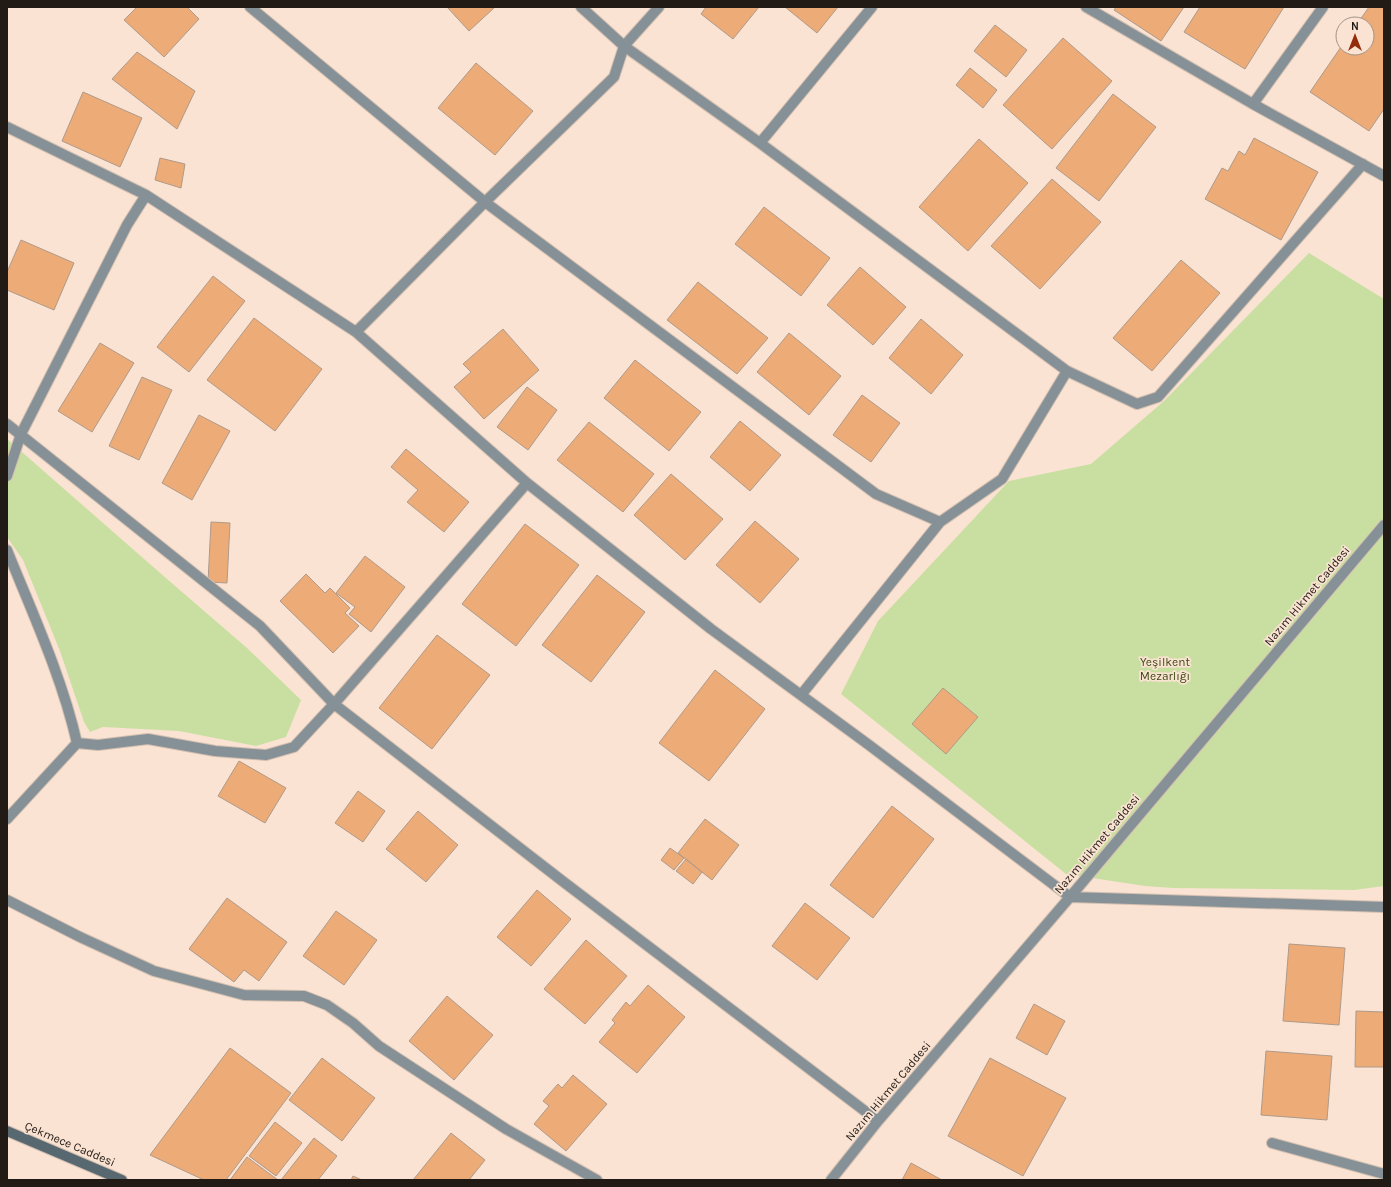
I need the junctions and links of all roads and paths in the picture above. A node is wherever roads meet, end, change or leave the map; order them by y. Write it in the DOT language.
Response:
graph roads {
  1 [pos="250,7"];
  2 [pos="581,7"];
  3 [pos="659,7"];
  4 [pos="872,7"];
  5 [pos="1086,7"];
  6 [pos="1323,7"];
  7 [pos="624,46"];
  8 [pos="1253,104"];
  9 [pos="7,127"];
  10 [pos="760,143"];
  11 [pos="1363,164"];
  12 [pos="1384,176"];
  13 [pos="146,195"];
  14 [pos="485,202"];
  15 [pos="356,332"];
  16 [pos="1067,371"];
  17 [pos="7,424"];
  18 [pos="21,434"];
  19 [pos="7,476"];
  20 [pos="526,482"];
  21 [pos="940,522"];
  22 [pos="1384,525"];
  23 [pos="7,550"];
  24 [pos="801,695"];
  25 [pos="334,704"];
  26 [pos="77,743"];
  27 [pos="7,819"];
  28 [pos="1070,897"];
  29 [pos="7,900"];
  30 [pos="1384,907"];
  31 [pos="878,1121"];
  32 [pos="7,1131"];
  33 [pos="1272,1143"];
  34 [pos="1384,1174"];
  35 [pos="122,1180"];
  36 [pos="597,1180"];
  37 [pos="831,1180"];
  1 -- 14 [label="street"];
  2 -- 7 [label="street"];
  3 -- 7 [label="street"];
  4 -- 10 [label="street"];
  5 -- 8 [label="street"];
  6 -- 8 [label="street"];
  7 -- 10 [label="street"];
  7 -- 14 [label="street"];
  8 -- 11 [label="street"];
  9 -- 13 [label="street"];
  10 -- 16 [label="street"];
  11 -- 12 [label="street"];
  11 -- 16 [label="street"];
  13 -- 15 [label="street"];
  13 -- 18 [label="street"];
  14 -- 15 [label="street"];
  14 -- 21 [label="street"];
  15 -- 20 [label="street"];
  16 -- 21 [label="street"];
  17 -- 18 [label="street"];
  18 -- 19 [label="street"];
  18 -- 25 [label="street"];
  20 -- 24 [label="street"];
  20 -- 25 [label="street"];
  21 -- 24 [label="street"];
  22 -- 28 [label="street, Nazım Hikmet Caddesi"];
  23 -- 26 [label="street"];
  24 -- 28 [label="street"];
  25 -- 26 [label="street"];
  25 -- 31 [label="street"];
  26 -- 27 [label="street"];
  28 -- 30 [label="street"];
  28 -- 31 [label="street, Nazım Hikmet Caddesi"];
  29 -- 36 [label="street"];
  31 -- 37 [label="street, Nazım Hikmet Caddesi"];
  32 -- 35 [label="main road, Çekmece Caddesi"];
  33 -- 34 [label="street"];
}
